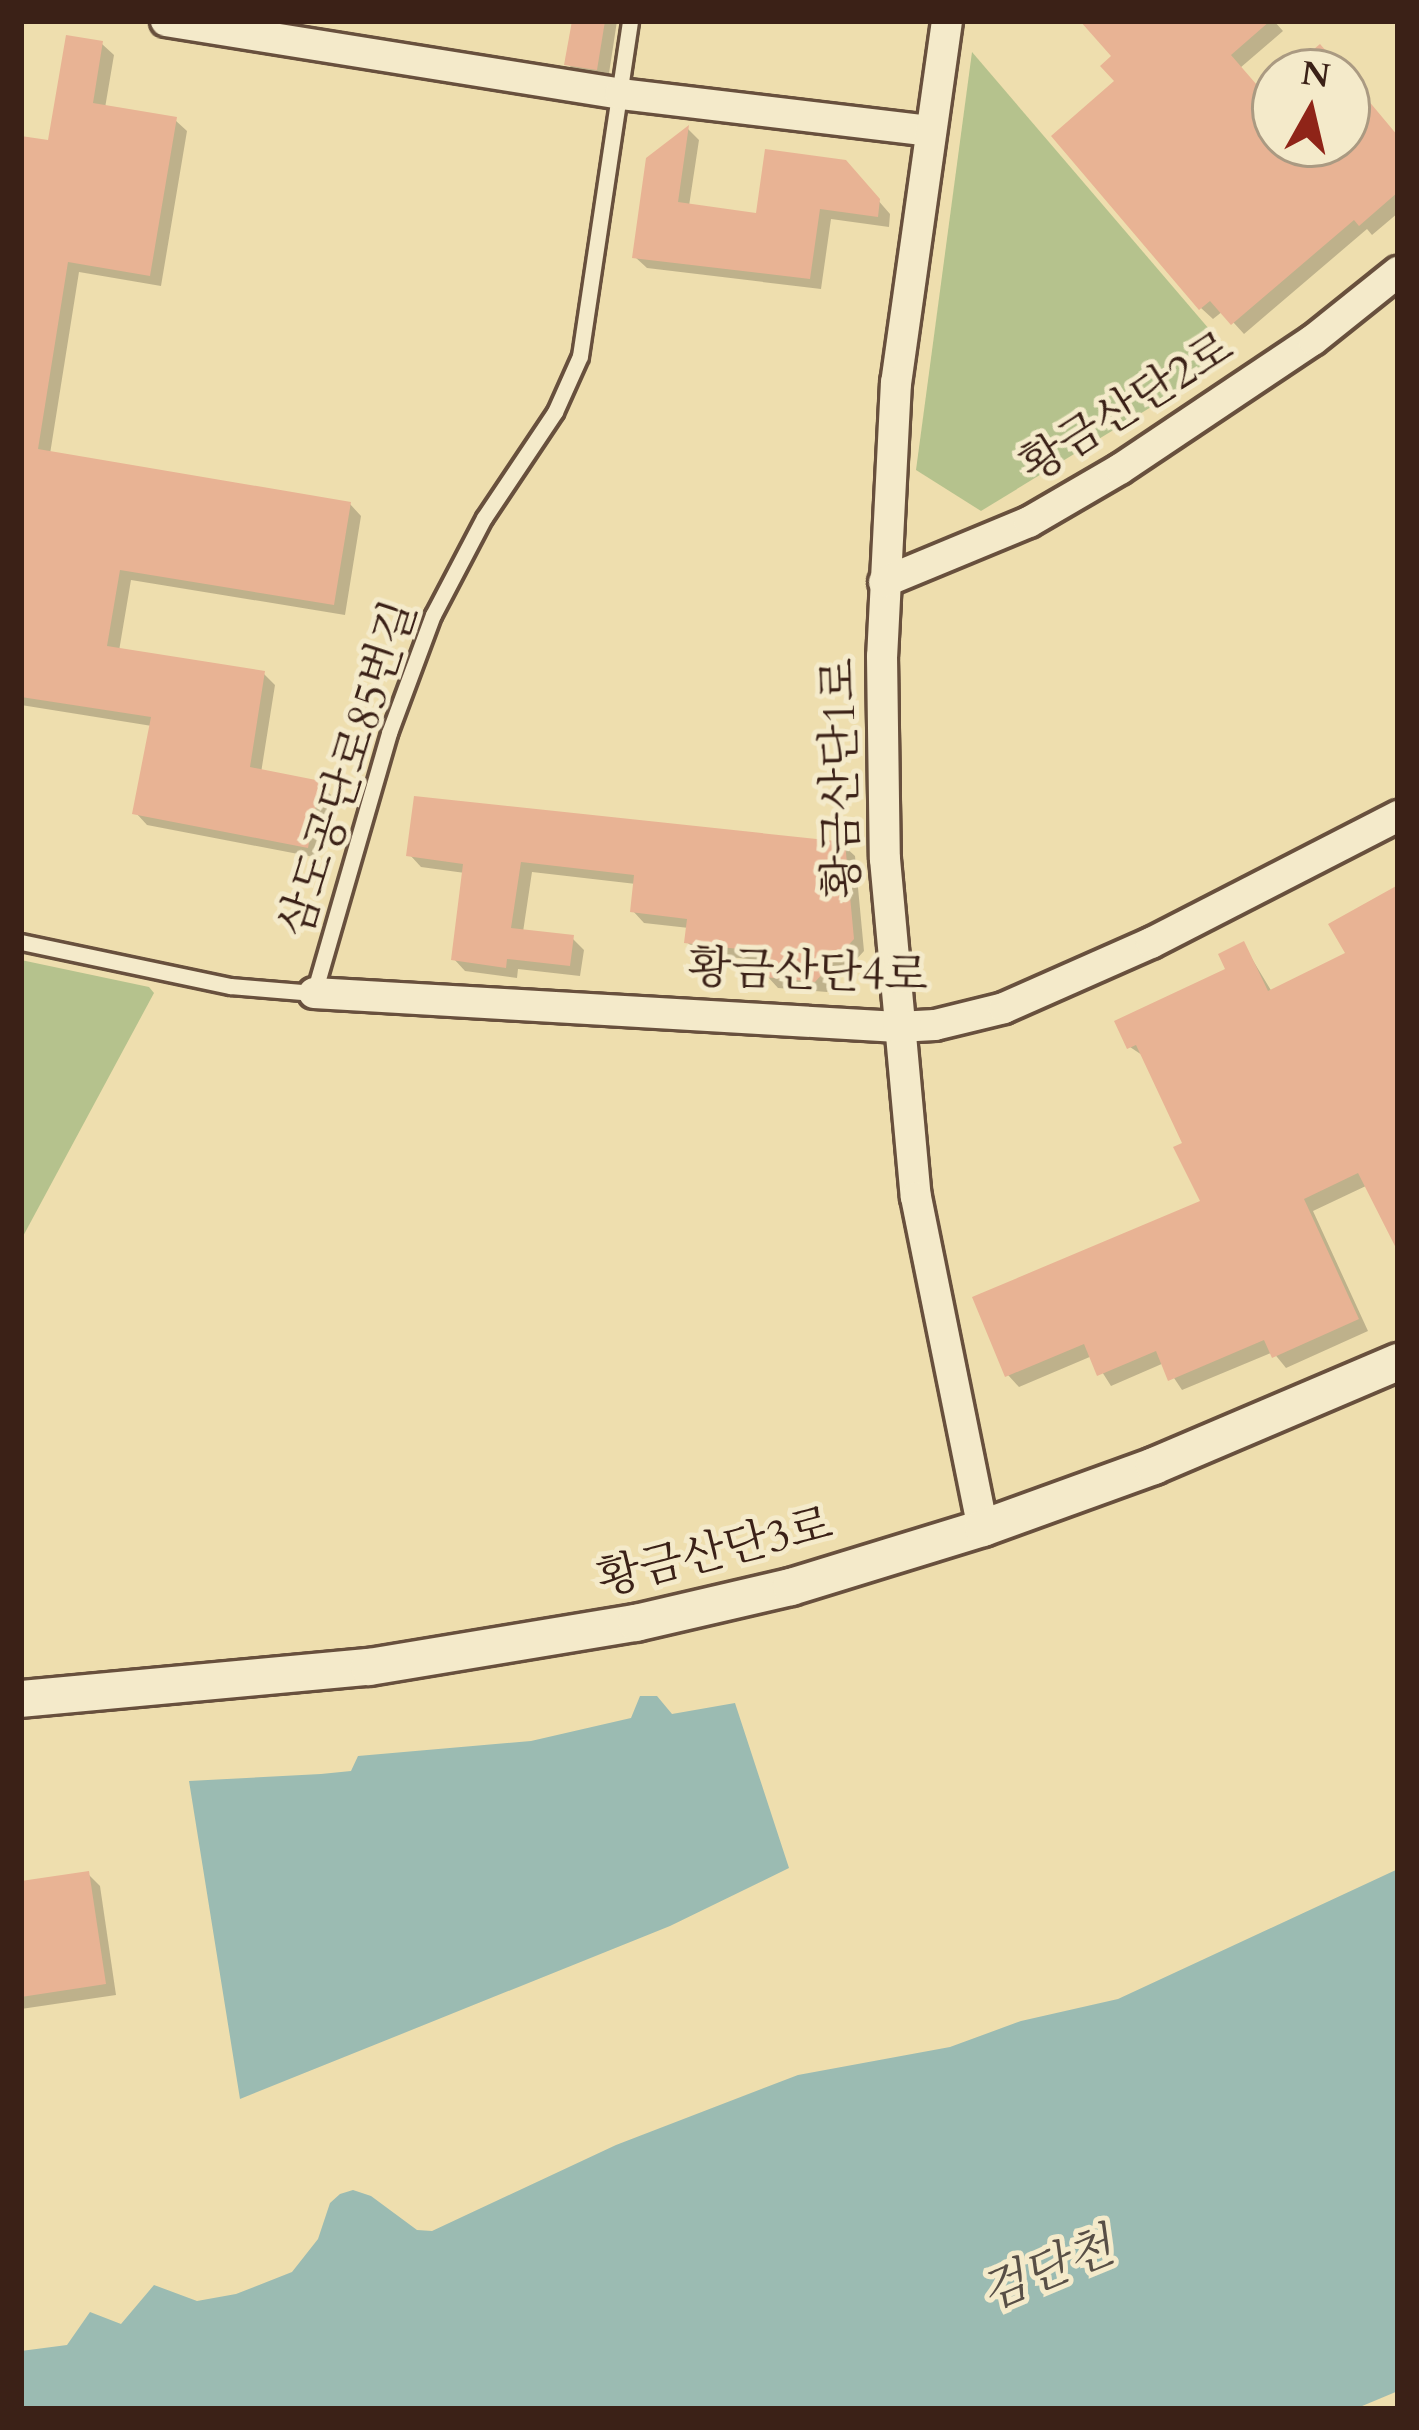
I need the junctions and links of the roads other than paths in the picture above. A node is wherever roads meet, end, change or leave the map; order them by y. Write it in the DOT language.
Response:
graph roads {
  1 [pos="166,21"];
  2 [pos="631,21"];
  3 [pos="947,21"];
  4 [pos="620,94"];
  5 [pos="929,131"];
  6 [pos="1398,272"];
  7 [pos="884,582"];
  8 [pos="1398,816"];
  9 [pos="21,942"];
  10 [pos="314,993"];
  11 [pos="898,1027"];
  12 [pos="1398,1362"];
  13 [pos="983,1528"];
  14 [pos="21,1699"];
  1 -- 4 [label="street"];
  2 -- 4 [label="lane, 삼도공단로85번길"];
  3 -- 5 [label="street, 황금산단1로"];
  4 -- 5 [label="street"];
  4 -- 10 [label="lane, 삼도공단로85번길"];
  5 -- 7 [label="street, 황금산단1로"];
  6 -- 7 [label="street, 황금산단2로"];
  7 -- 11 [label="street, 황금산단1로"];
  8 -- 11 [label="street, 황금산단4로"];
  9 -- 10 [label="lane, 삼도공단로85번길"];
  10 -- 11 [label="street, 황금산단4로"];
  11 -- 13 [label="street, 황금산단1로"];
  12 -- 13 [label="street, 황금산단3로"];
  13 -- 14 [label="street, 황금산단3로"];
}
